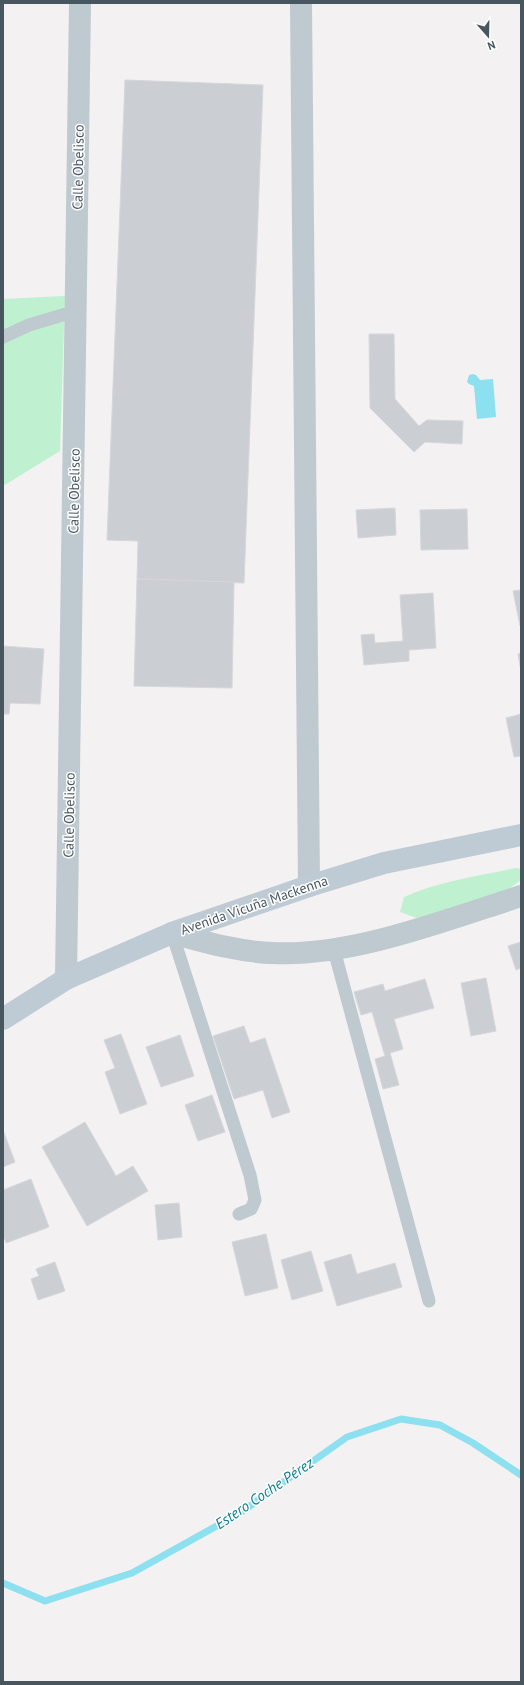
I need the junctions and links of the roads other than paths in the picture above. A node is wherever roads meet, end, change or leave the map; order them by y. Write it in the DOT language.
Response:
graph roads {
  1 [pos="80,3"];
  2 [pos="301,3"];
  3 [pos="76,311"];
  4 [pos="3,337"];
  5 [pos="521,835"];
  6 [pos="309,886"];
  7 [pos="521,896"];
  8 [pos="172,933"];
  9 [pos="334,950"];
  10 [pos="66,979"];
  11 [pos="3,1019"];
  12 [pos="239,1214"];
  13 [pos="429,1301"];
  1 -- 3 [label="street, Calle Obelisco"];
  2 -- 6 [label="street"];
  3 -- 4 [label="lane"];
  3 -- 10 [label="street, Calle Obelisco"];
  5 -- 6 [label="main road, Avenida Vicuña Mackenna"];
  6 -- 8 [label="main road, Avenida Vicuña Mackenna"];
  7 -- 9 [label="street"];
  8 -- 9 [label="street"];
  8 -- 10 [label="main road, Avenida Vicuña Mackenna"];
  8 -- 12 [label="lane"];
  9 -- 13 [label="lane"];
  10 -- 11 [label="main road, Avenida Vicuña Mackenna"];
}
